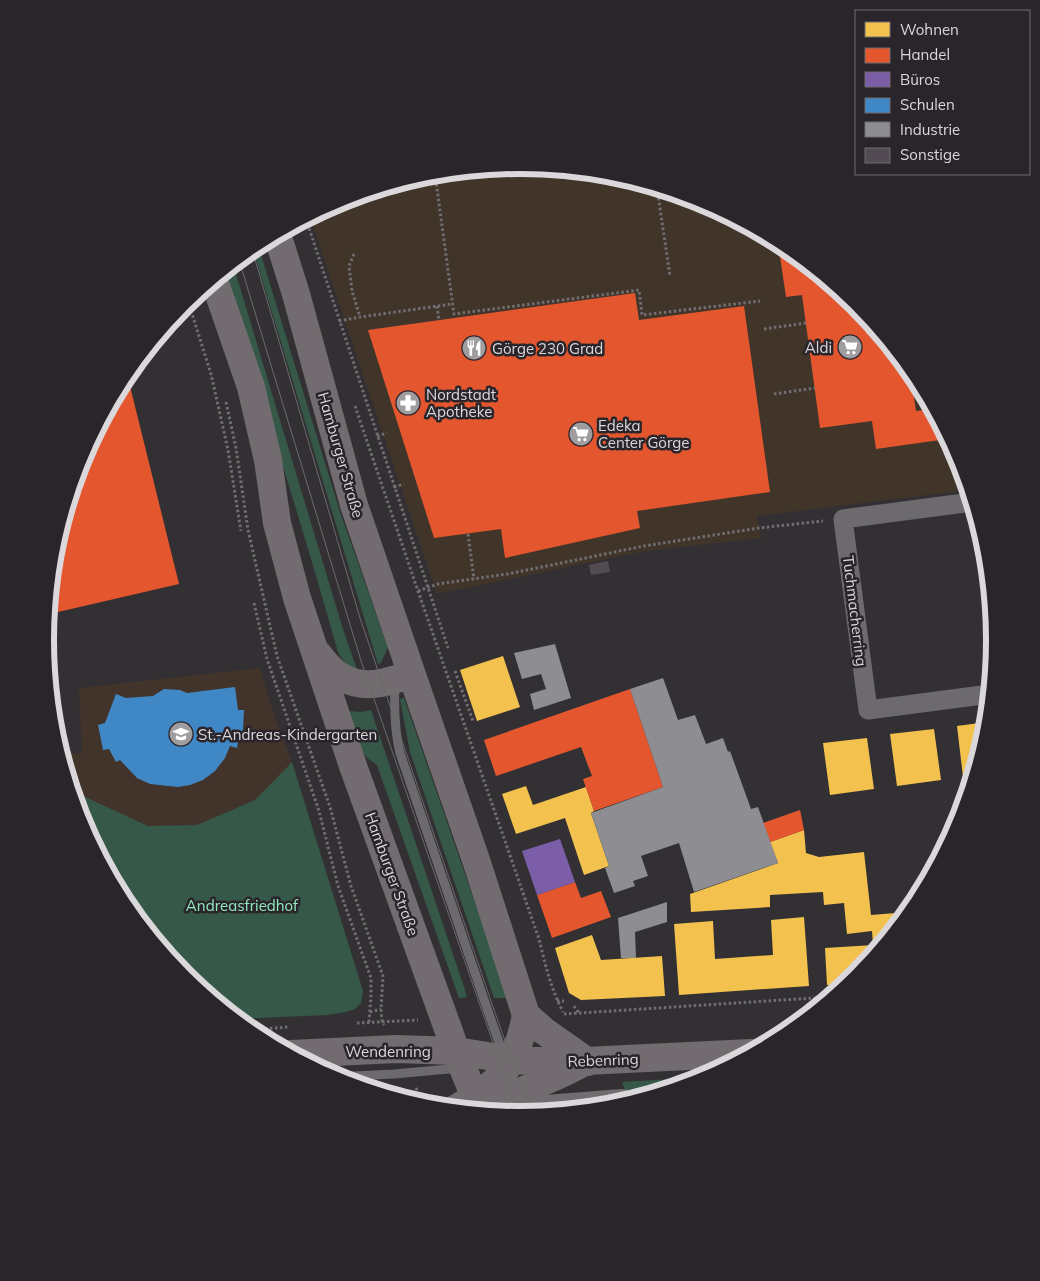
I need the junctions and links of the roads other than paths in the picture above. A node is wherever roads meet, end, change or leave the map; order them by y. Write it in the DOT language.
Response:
graph roads {
  1 [pos="279,242"];
  2 [pos="216,287"];
  3 [pos="965,503"];
  4 [pos="314,649"];
  5 [pos="399,663"];
  6 [pos="983,695"];
  7 [pos="526,1015"];
  8 [pos="304,1053"];
  9 [pos="735,1054"];
  10 [pos="588,1062"];
  11 [pos="500,1075"];
  12 [pos="355,1076"];
  13 [pos="547,1080"];
  14 [pos="480,1105"];
  15 [pos="481,1105"];
  16 [pos="481,1105"];
  17 [pos="555,1105"];
  18 [pos="555,1105"];
  1 -- 5 [label="main road, Hamburger Straße"];
  2 -- 4 [label="main road, Hamburger Straße"];
  3 -- 6 [label="street, Tuchmacherring"];
  4 -- 5 [label="main road, Hamburger Straße"];
  4 -- 11 [label="main road, Hamburger Straße"];
  5 -- 7 [label="main road, Hamburger Straße"];
  5 -- 11 [label="lane"];
  7 -- 10 [label="main road"];
  7 -- 11 [label="main road, Hamburger Straße"];
  8 -- 11 [label="main road, Wendenring"];
  9 -- 10 [label="main road, Rebenring"];
  10 -- 11 [label="main road, Rebenring"];
  10 -- 13 [label="main road"];
  11 -- 12 [label="lane"];
  11 -- 13 [label="main road"];
  11 -- 14 [label="main road, Hamburger Straße"];
  11 -- 15 [label="main road, Hamburger Straße"];
  11 -- 16 [label="main road, Rebenring"];
  11 -- 17 [label="main road, Rebenring"];
  13 -- 18 [label="main road"];
}
